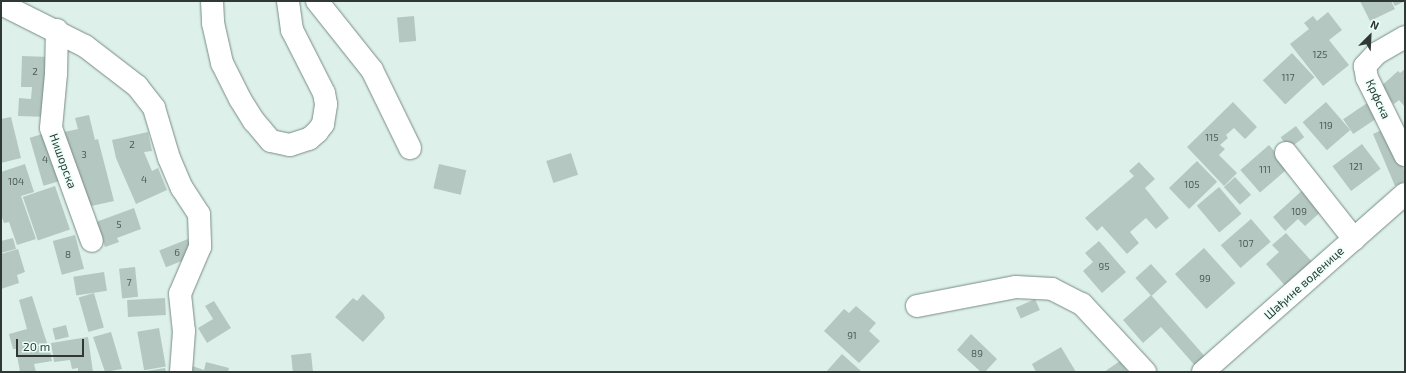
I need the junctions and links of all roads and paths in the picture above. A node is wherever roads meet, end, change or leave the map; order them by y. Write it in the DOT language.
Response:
graph roads {
  1 [pos="212,1"];
  2 [pos="288,1"];
  3 [pos="317,1"];
  4 [pos="1,4"];
  5 [pos="57,30"];
  6 [pos="1405,37"];
  7 [pos="410,148"];
  8 [pos="1286,153"];
  9 [pos="1405,155"];
  10 [pos="1405,194"];
  11 [pos="1354,238"];
  12 [pos="92,241"];
  13 [pos="917,306"];
  14 [pos="181,372"];
  15 [pos="1145,372"];
  16 [pos="1203,372"];
  1 -- 2 [label="street"];
  3 -- 7 [label="street"];
  4 -- 5 [label="street"];
  5 -- 12 [label="street, Нишорска"];
  5 -- 14 [label="street"];
  6 -- 9 [label="street, Крфска"];
  8 -- 11 [label="street"];
  10 -- 11 [label="street, Шађине воденице"];
  11 -- 16 [label="street, Шађине воденице"];
  13 -- 15 [label="street"];
}
